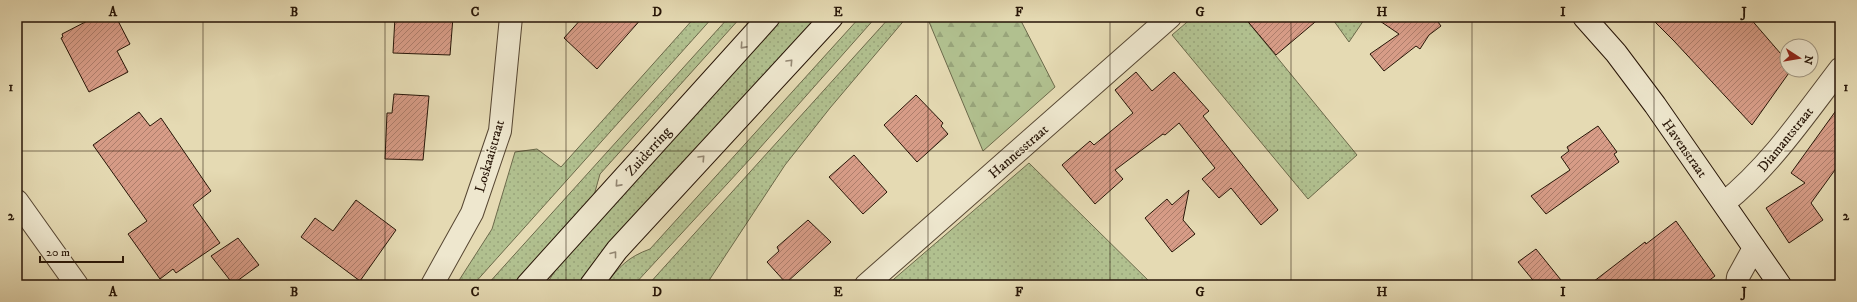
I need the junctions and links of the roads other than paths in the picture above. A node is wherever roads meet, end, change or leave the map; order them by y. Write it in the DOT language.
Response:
graph roads {
  1 [pos="511,17"];
  2 [pos="769,17"];
  3 [pos="832,17"];
  4 [pos="1170,17"];
  5 [pos="1584,17"];
  6 [pos="1840,69"];
  7 [pos="17,201"];
  8 [pos="1724,203"];
  9 [pos="1754,248"];
  10 [pos="77,285"];
  11 [pos="432,285"];
  12 [pos="527,285"];
  13 [pos="590,285"];
  14 [pos="866,285"];
  15 [pos="1737,285"];
  16 [pos="1780,285"];
  1 -- 11 [label="street, Loskaaistraat"];
  2 -- 12 [label="street, Zuiderring, one-way"];
  13 -- 3 [label="street, one-way"];
  4 -- 14 [label="street, Hannesstraat"];
  5 -- 8 [label="street, Havenstraat"];
  6 -- 8 [label="street, Diamantstraat"];
  7 -- 10 [label="street"];
  8 -- 9 [label="street, Havenstraat"];
  9 -- 15 [label="street"];
  9 -- 16 [label="street, Havenstraat"];
}
